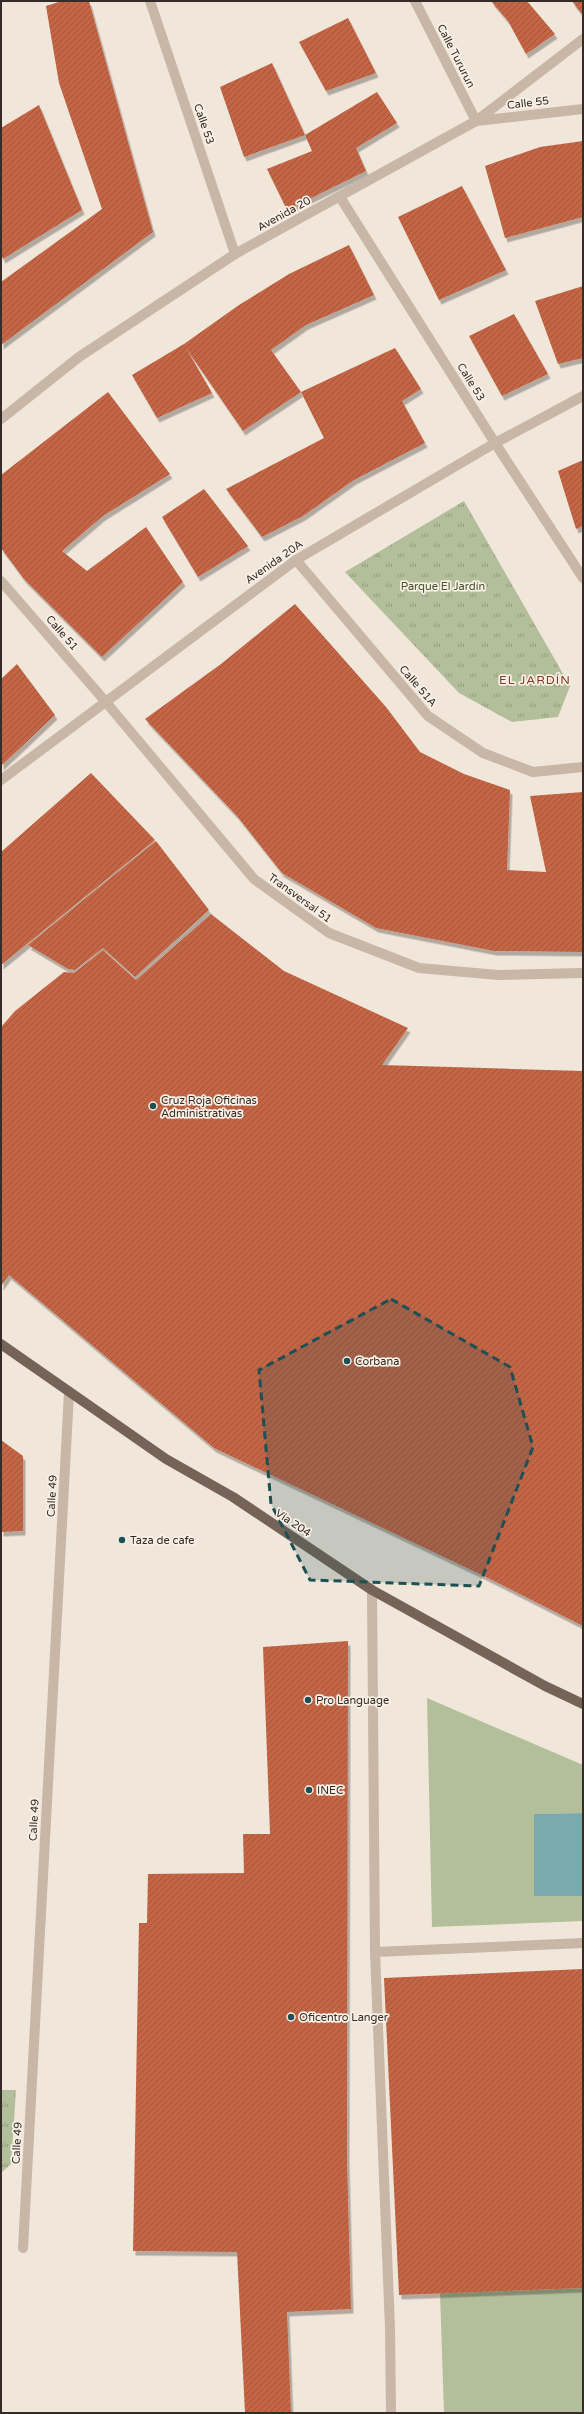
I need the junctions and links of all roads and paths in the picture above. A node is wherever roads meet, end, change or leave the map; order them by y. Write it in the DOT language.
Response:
graph roads {
  1 [pos="150,1"];
  2 [pos="415,1"];
  3 [pos="583,39"];
  4 [pos="583,109"];
  5 [pos="476,121"];
  6 [pos="340,197"];
  7 [pos="235,254"];
  8 [pos="583,396"];
  9 [pos="1,419"];
  10 [pos="495,443"];
  11 [pos="296,560"];
  12 [pos="583,578"];
  13 [pos="1,581"];
  14 [pos="105,700"];
  15 [pos="583,767"];
  16 [pos="1,780"];
  17 [pos="583,973"];
  18 [pos="1,1344"];
  19 [pos="70,1393"];
  20 [pos="372,1590"];
  21 [pos="583,1704"];
  22 [pos="583,1943"];
  23 [pos="375,1952"];
  24 [pos="23,2248"];
  25 [pos="391,2413"];
  1 -- 7 [label="street, Calle 53"];
  2 -- 5 [label="street, Calle Tururun"];
  3 -- 5 [label="street, Avenida 20"];
  4 -- 5 [label="street, Calle 55"];
  5 -- 6 [label="street, Avenida 20"];
  6 -- 7 [label="street, Avenida 20"];
  6 -- 10 [label="street, Calle 53"];
  7 -- 9 [label="street, Avenida 20"];
  8 -- 10 [label="street, Avenida 20A"];
  10 -- 11 [label="street, Avenida 20A"];
  10 -- 12 [label="street, Calle 53"];
  11 -- 14 [label="street, Avenida 20A"];
  11 -- 15 [label="street, Calle 51A"];
  13 -- 14 [label="street, Calle 51"];
  14 -- 16 [label="street, Avenida 20A"];
  14 -- 17 [label="street, Transversal 51"];
  18 -- 19 [label="main road, Vía 204"];
  19 -- 20 [label="main road, Vía 204"];
  19 -- 24 [label="street, Calle 49"];
  20 -- 21 [label="main road, Vía 204"];
  20 -- 23 [label="street"];
  22 -- 23 [label="street"];
  23 -- 25 [label="street"];
}
